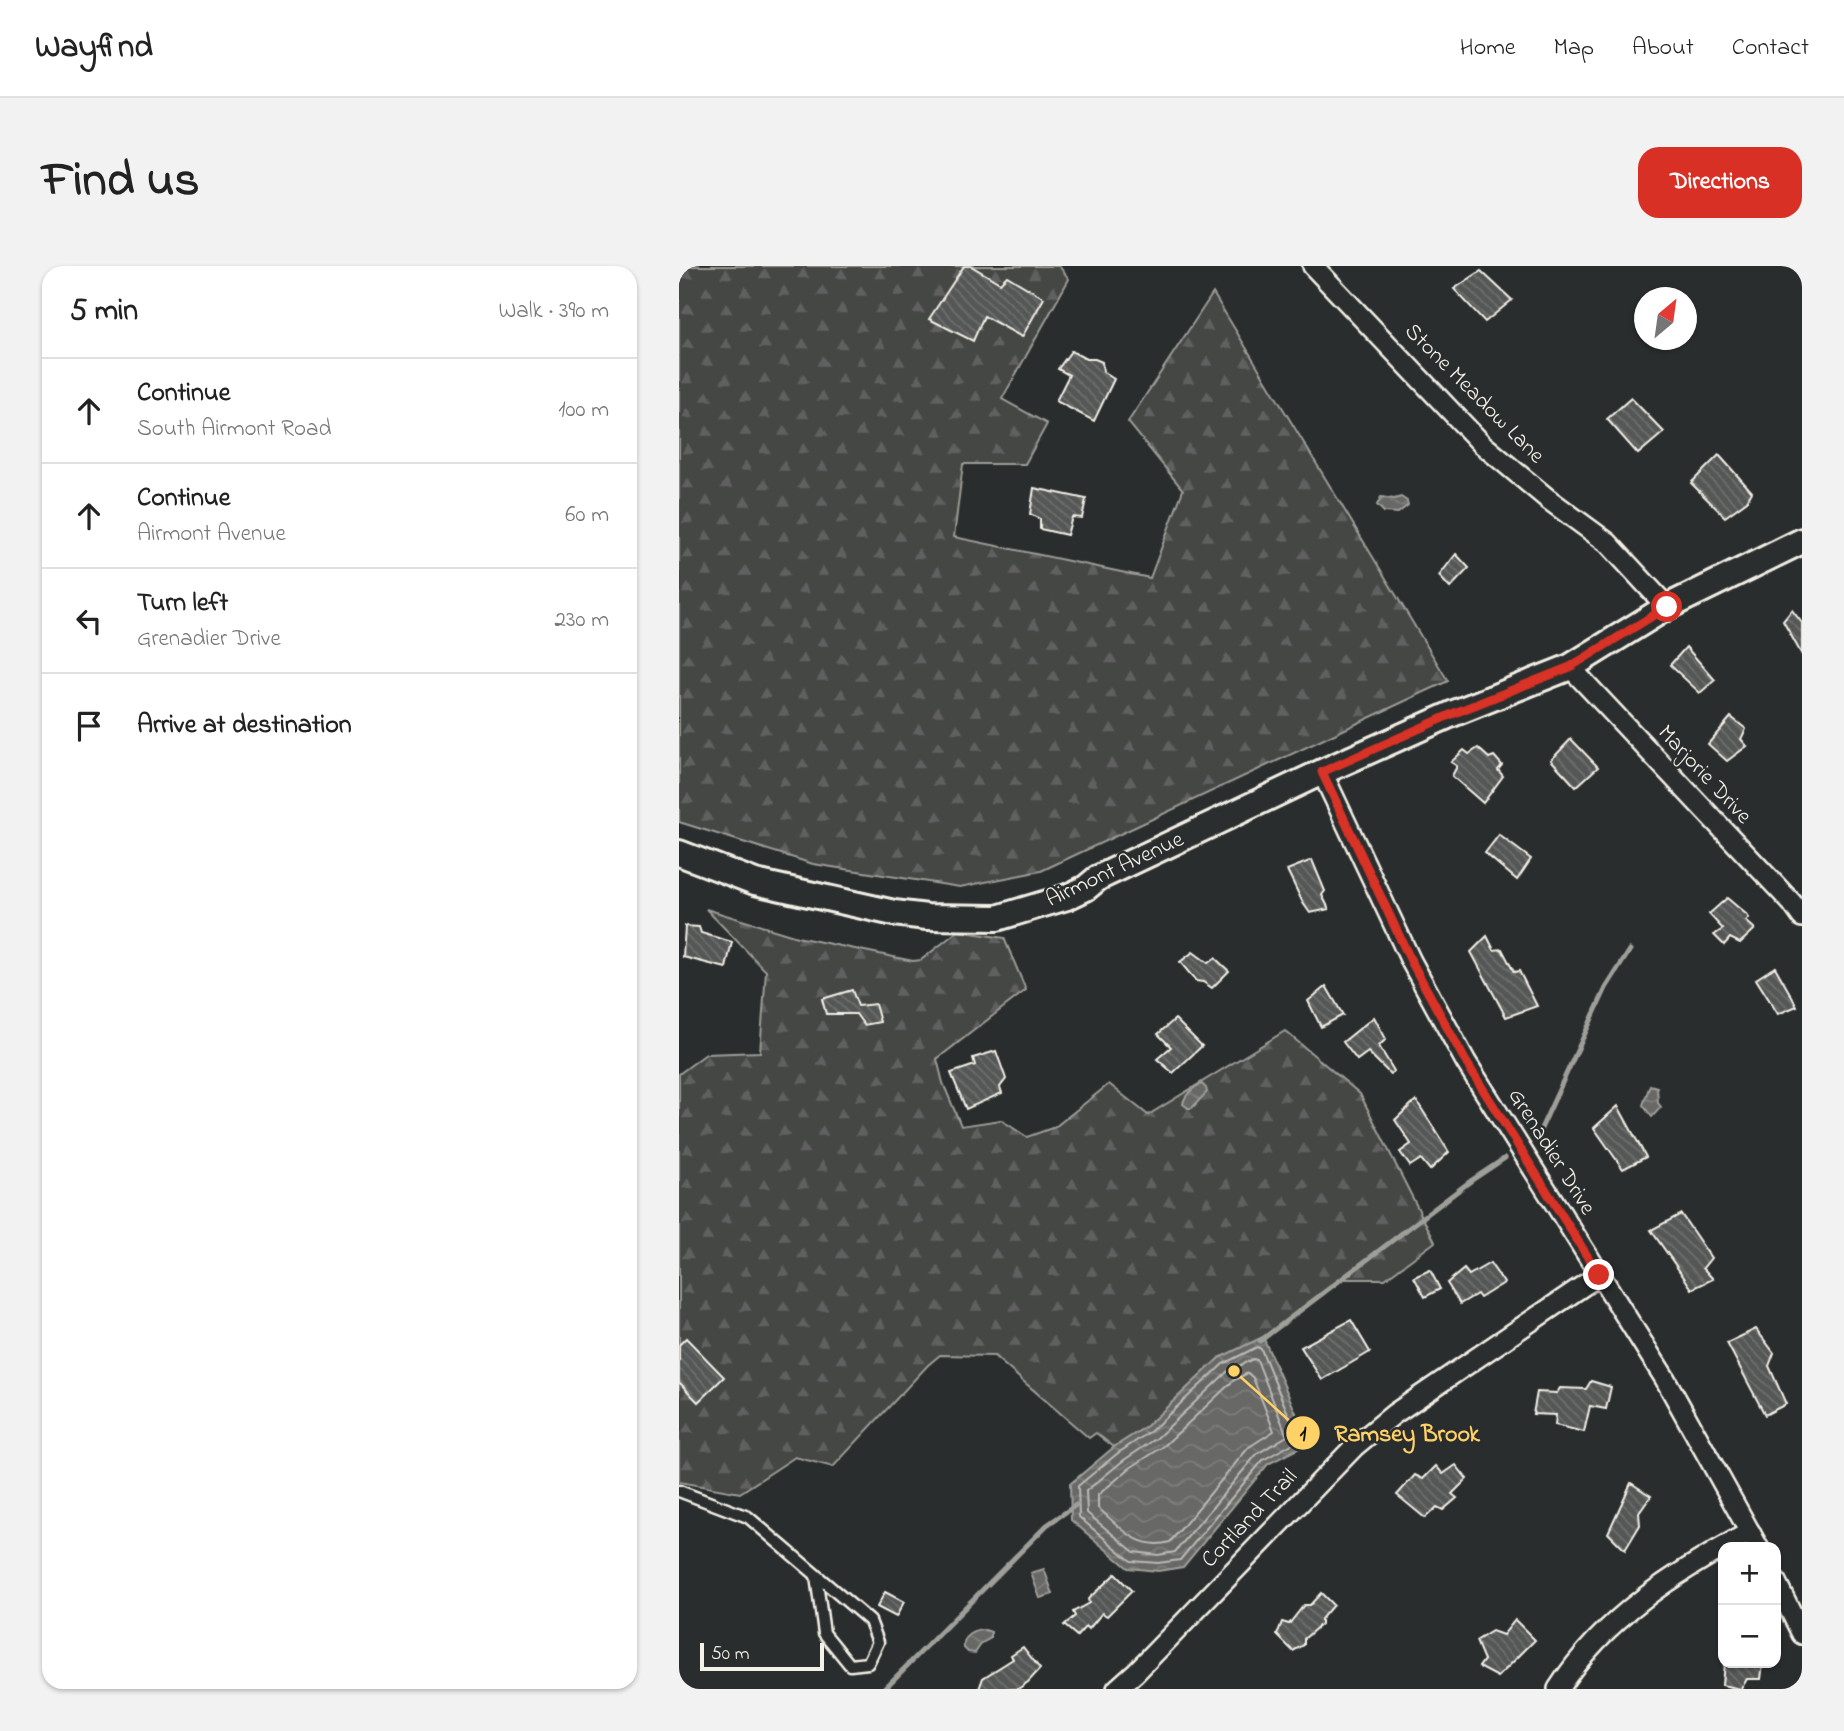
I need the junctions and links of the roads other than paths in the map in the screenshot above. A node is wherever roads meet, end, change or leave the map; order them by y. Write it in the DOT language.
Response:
graph roads {
  1 [pos="1313,266"];
  2 [pos="1802,541"];
  3 [pos="1667,607"];
  4 [pos="1570,667"];
  5 [pos="1322,772"];
  6 [pos="679,853"];
  7 [pos="1802,917"];
  8 [pos="1599,1275"];
  9 [pos="679,1491"];
  10 [pos="1754,1539"];
  11 [pos="816,1576"];
  12 [pos="1781,1592"];
  13 [pos="1802,1634"];
  14 [pos="1117,1689"];
  15 [pos="1558,1689"];
  1 -- 3 [label="street, Stone Meadow Lane"];
  2 -- 3 [label="street, Airmont Avenue"];
  3 -- 4 [label="street, Airmont Avenue"];
  4 -- 5 [label="street, Airmont Avenue"];
  4 -- 7 [label="street, Marjorie Drive"];
  5 -- 6 [label="street, Airmont Avenue"];
  5 -- 8 [label="street, Grenadier Drive"];
  8 -- 10 [label="street, Grenadier Drive"];
  8 -- 14 [label="street, Cortland Trail"];
  9 -- 11 [label="lane"];
  10 -- 15 [label="street"];
  11 -- 11 [label="lane"];
  12 -- 13 [label="street"];
}
